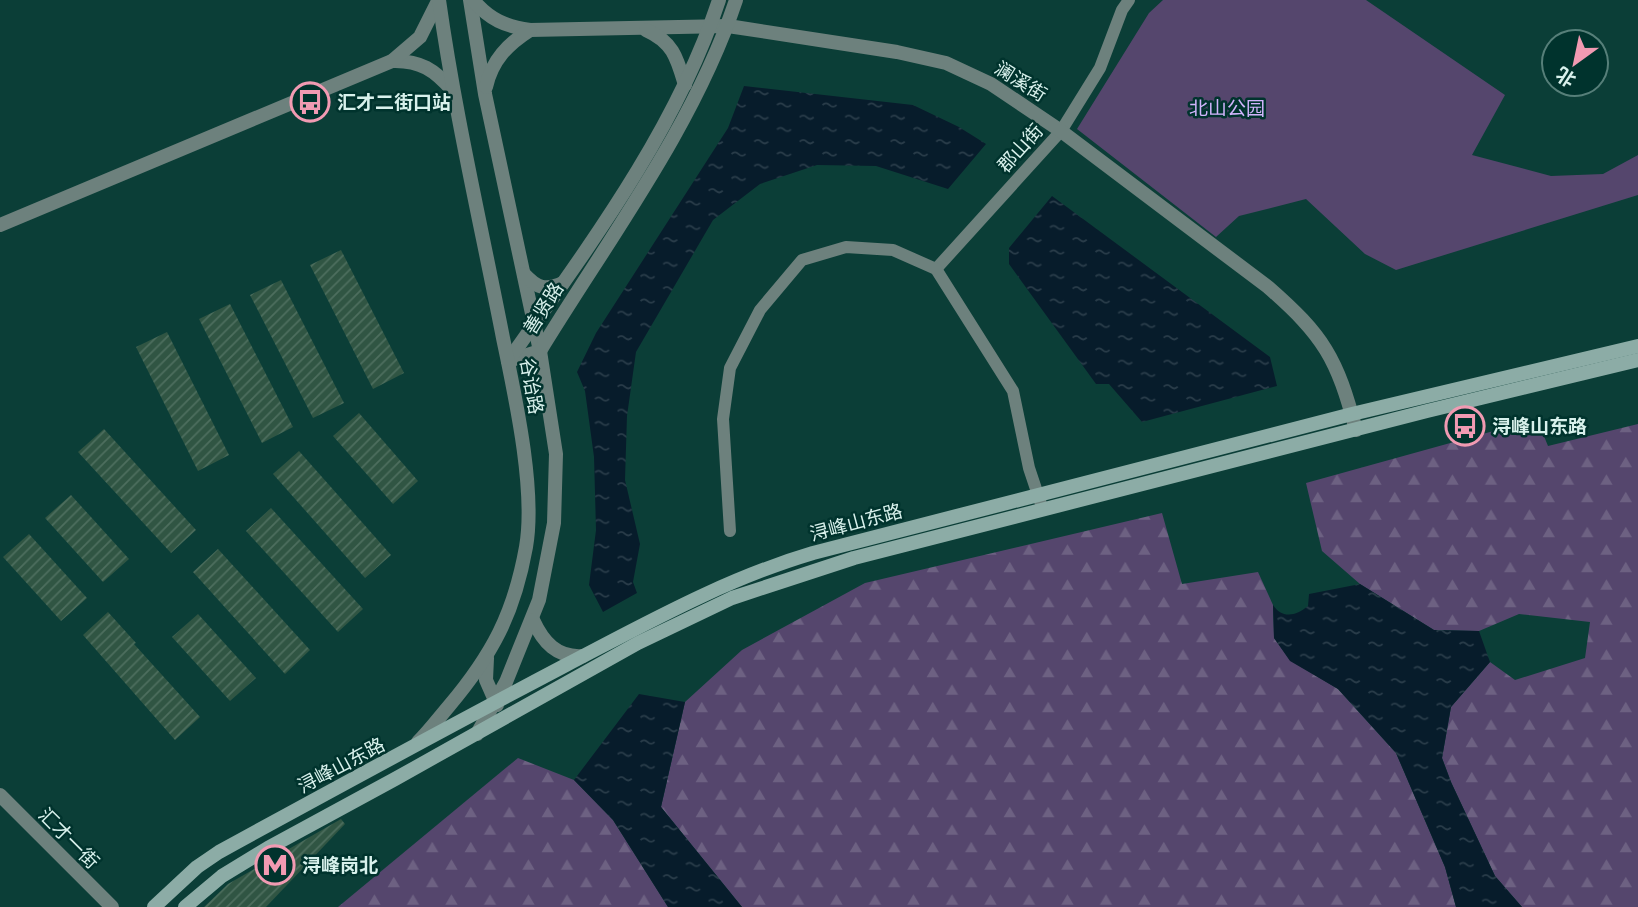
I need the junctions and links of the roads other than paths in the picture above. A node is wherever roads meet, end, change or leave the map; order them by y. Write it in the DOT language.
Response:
graph roads {
  1 [pos="439,0"];
  2 [pos="471,0"];
  3 [pos="719,0"];
  4 [pos="736,0"];
  5 [pos="1129,0"];
  6 [pos="711,26"];
  7 [pos="728,26"];
  8 [pos="642,28"];
  9 [pos="530,30"];
  10 [pos="392,61"];
  11 [pos="685,85"];
  12 [pos="455,93"];
  13 [pos="485,94"];
  14 [pos="1062,131"];
  15 [pos="0,225"];
  16 [pos="936,269"];
  17 [pos="524,275"];
  18 [pos="563,283"];
  19 [pos="534,324"];
  20 [pos="1638,346"];
  21 [pos="540,351"];
  22 [pos="1638,360"];
  23 [pos="508,361"];
  24 [pos="1352,414"];
  25 [pos="1356,430"];
  26 [pos="1040,503"];
  27 [pos="730,531"];
  28 [pos="533,620"];
  29 [pos="501,632"];
  30 [pos="524,641"];
  31 [pos="583,656"];
  32 [pos="487,657"];
  33 [pos="494,702"];
  34 [pos="508,715"];
  35 [pos="477,734"];
  36 [pos="410,750"];
  37 [pos="0,795"];
  38 [pos="112,907"];
  39 [pos="154,907"];
  40 [pos="186,907"];
  1 -- 10 [label="street"];
  1 -- 12 [label="street, 谷诒路"];
  2 -- 9 [label="street, 澜溪街"];
  2 -- 13 [label="street, 谷诒路"];
  3 -- 6 [label="street, 善贤路"];
  4 -- 7 [label="street, 善贤路"];
  5 -- 14 [label="street, 郡山街"];
  6 -- 7 [label="street, 澜溪街"];
  6 -- 8 [label="street, 澜溪街"];
  6 -- 11 [label="street, 善贤路"];
  7 -- 14 [label="street, 澜溪街"];
  7 -- 21 [label="street, 善贤路"];
  8 -- 9 [label="street, 澜溪街"];
  8 -- 11 [label="street"];
  9 -- 13 [label="street"];
  10 -- 12 [label="street"];
  10 -- 15 [label="street"];
  11 -- 18 [label="street, 善贤路"];
  12 -- 23 [label="street, 谷诒路"];
  13 -- 17 [label="street, 谷诒路"];
  14 -- 16 [label="street, 郡山街"];
  14 -- 24 [label="street, 澜溪街"];
  16 -- 26 [label="street"];
  16 -- 27 [label="street"];
  17 -- 18 [label="street"];
  17 -- 19 [label="street, 谷诒路"];
  18 -- 19 [label="street, 善贤路"];
  19 -- 21 [label="street, 谷诒路"];
  19 -- 23 [label="street, 善贤路"];
  20 -- 24 [label="main road, 浔峰山东路"];
  21 -- 23 [label="street, 善贤路"];
  21 -- 28 [label="street, 谷诒路"];
  22 -- 25 [label="main road, 浔峰山东路"];
  23 -- 29 [label="street, 谷诒路"];
  24 -- 25 [label="street, 澜溪街"];
  24 -- 26 [label="main road, 浔峰山东路"];
  25 -- 26 [label="main road, 浔峰山东路"];
  26 -- 31 [label="main road, 浔峰山东路"];
  26 -- 34 [label="main road, 浔峰山东路"];
  28 -- 30 [label="street, 谷诒路"];
  28 -- 31 [label="street"];
  29 -- 30 [label="street"];
  29 -- 32 [label="street, 谷诒路"];
  30 -- 33 [label="street, 谷诒路"];
  31 -- 33 [label="main road, 浔峰山东路"];
  32 -- 33 [label="street"];
  32 -- 36 [label="street, 谷诒路"];
  33 -- 34 [label="street"];
  33 -- 35 [label="street, 谷诒路"];
  33 -- 36 [label="main road, 浔峰山东路"];
  34 -- 35 [label="main road, 浔峰山东路"];
  35 -- 40 [label="main road, 浔峰山东路"];
  36 -- 39 [label="main road, 浔峰山东路"];
  37 -- 38 [label="street, 汇才一街"];
}
